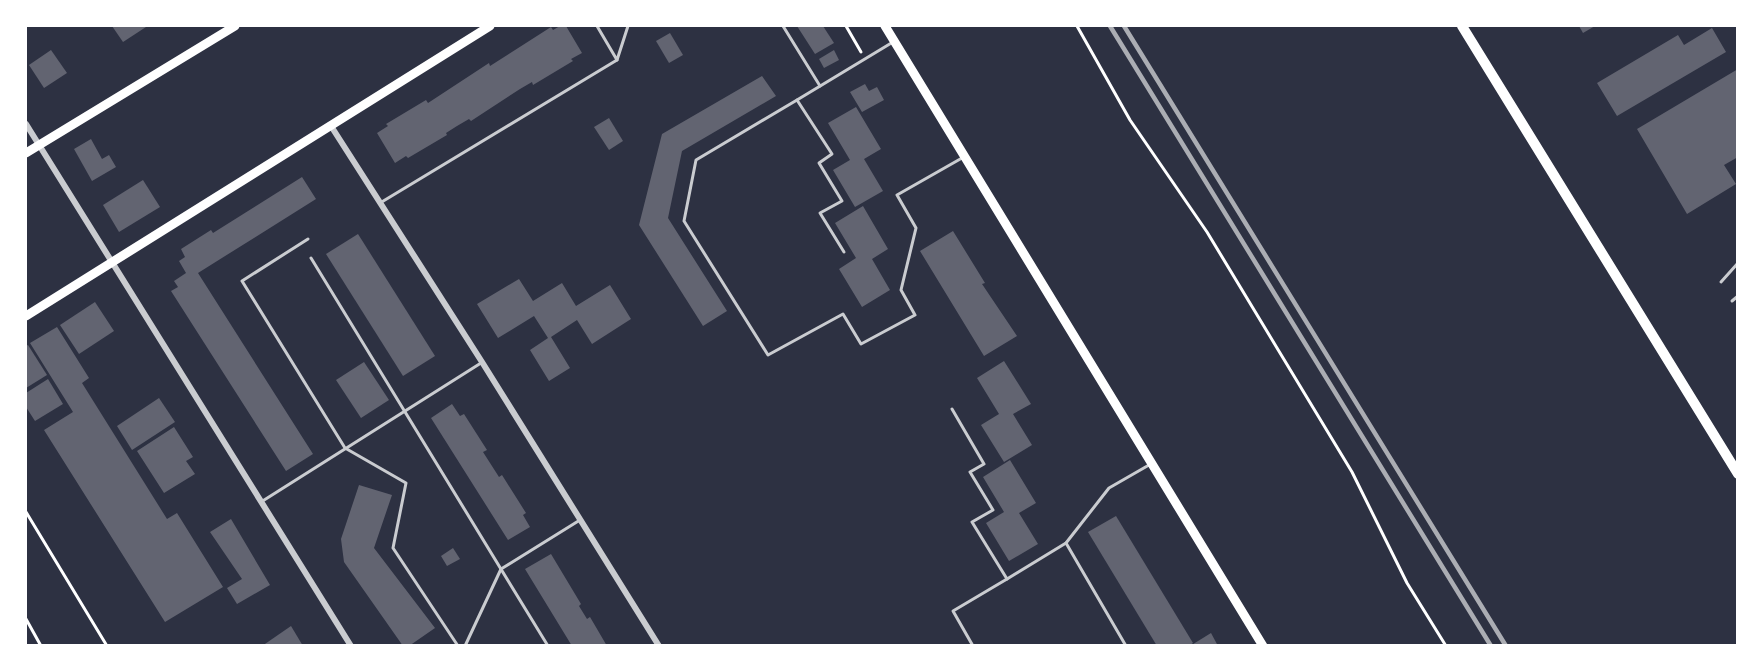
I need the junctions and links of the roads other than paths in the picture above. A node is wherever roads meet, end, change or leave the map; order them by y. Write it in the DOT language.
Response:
graph roads {
  1 [pos="235,26"];
  2 [pos="490,26"];
  3 [pos="597,26"];
  4 [pos="628,26"];
  5 [pos="783,26"];
  6 [pos="885,26"];
  7 [pos="1462,26"];
  8 [pos="895,41"];
  9 [pos="617,60"];
  10 [pos="820,86"];
  11 [pos="797,99"];
  12 [pos="26,124"];
  13 [pos="331,126"];
  14 [pos="39,145"];
  15 [pos="26,153"];
  16 [pos="965,156"];
  17 [pos="380,202"];
  18 [pos="308,239"];
  19 [pos="844,252"];
  20 [pos="311,258"];
  21 [pos="1737,263"];
  22 [pos="111,264"];
  23 [pos="1721,282"];
  24 [pos="1737,296"];
  25 [pos="1732,301"];
  26 [pos="26,315"];
  27 [pos="482,362"];
  28 [pos="952,409"];
  29 [pos="405,411"];
  30 [pos="345,448"];
  31 [pos="1152,464"];
  32 [pos="1737,474"];
  33 [pos="260,502"];
  34 [pos="580,520"];
  35 [pos="1066,543"];
  36 [pos="501,569"];
  37 [pos="1007,579"];
  38 [pos="351,645"];
  39 [pos="458,645"];
  40 [pos="465,645"];
  41 [pos="548,645"];
  42 [pos="659,645"];
  43 [pos="973,645"];
  44 [pos="1126,645"];
  45 [pos="1263,645"];
  1 -- 14 [label="main road"];
  2 -- 13 [label="main road"];
  3 -- 9 [label="lane"];
  4 -- 9 [label="lane"];
  5 -- 10 [label="lane"];
  6 -- 8 [label="main road"];
  7 -- 32 [label="highway"];
  8 -- 10 [label="lane"];
  8 -- 16 [label="main road"];
  9 -- 17 [label="lane"];
  10 -- 11 [label="lane"];
  11 -- 16 [label="lane"];
  11 -- 19 [label="lane"];
  12 -- 14 [label="street"];
  13 -- 17 [label="street"];
  13 -- 22 [label="main road"];
  14 -- 15 [label="main road"];
  14 -- 22 [label="street"];
  16 -- 31 [label="main road"];
  17 -- 27 [label="street"];
  18 -- 30 [label="lane"];
  20 -- 29 [label="lane"];
  21 -- 23 [label="lane"];
  22 -- 26 [label="main road"];
  22 -- 33 [label="street"];
  24 -- 25 [label="lane"];
  27 -- 29 [label="lane"];
  27 -- 34 [label="street"];
  28 -- 37 [label="lane"];
  29 -- 30 [label="lane"];
  29 -- 36 [label="lane"];
  30 -- 33 [label="lane"];
  30 -- 39 [label="lane"];
  31 -- 35 [label="lane"];
  31 -- 45 [label="main road"];
  33 -- 38 [label="street"];
  34 -- 36 [label="lane"];
  34 -- 42 [label="street"];
  35 -- 37 [label="lane"];
  35 -- 44 [label="lane"];
  36 -- 40 [label="lane"];
  36 -- 41 [label="lane"];
  37 -- 43 [label="lane"];
}
